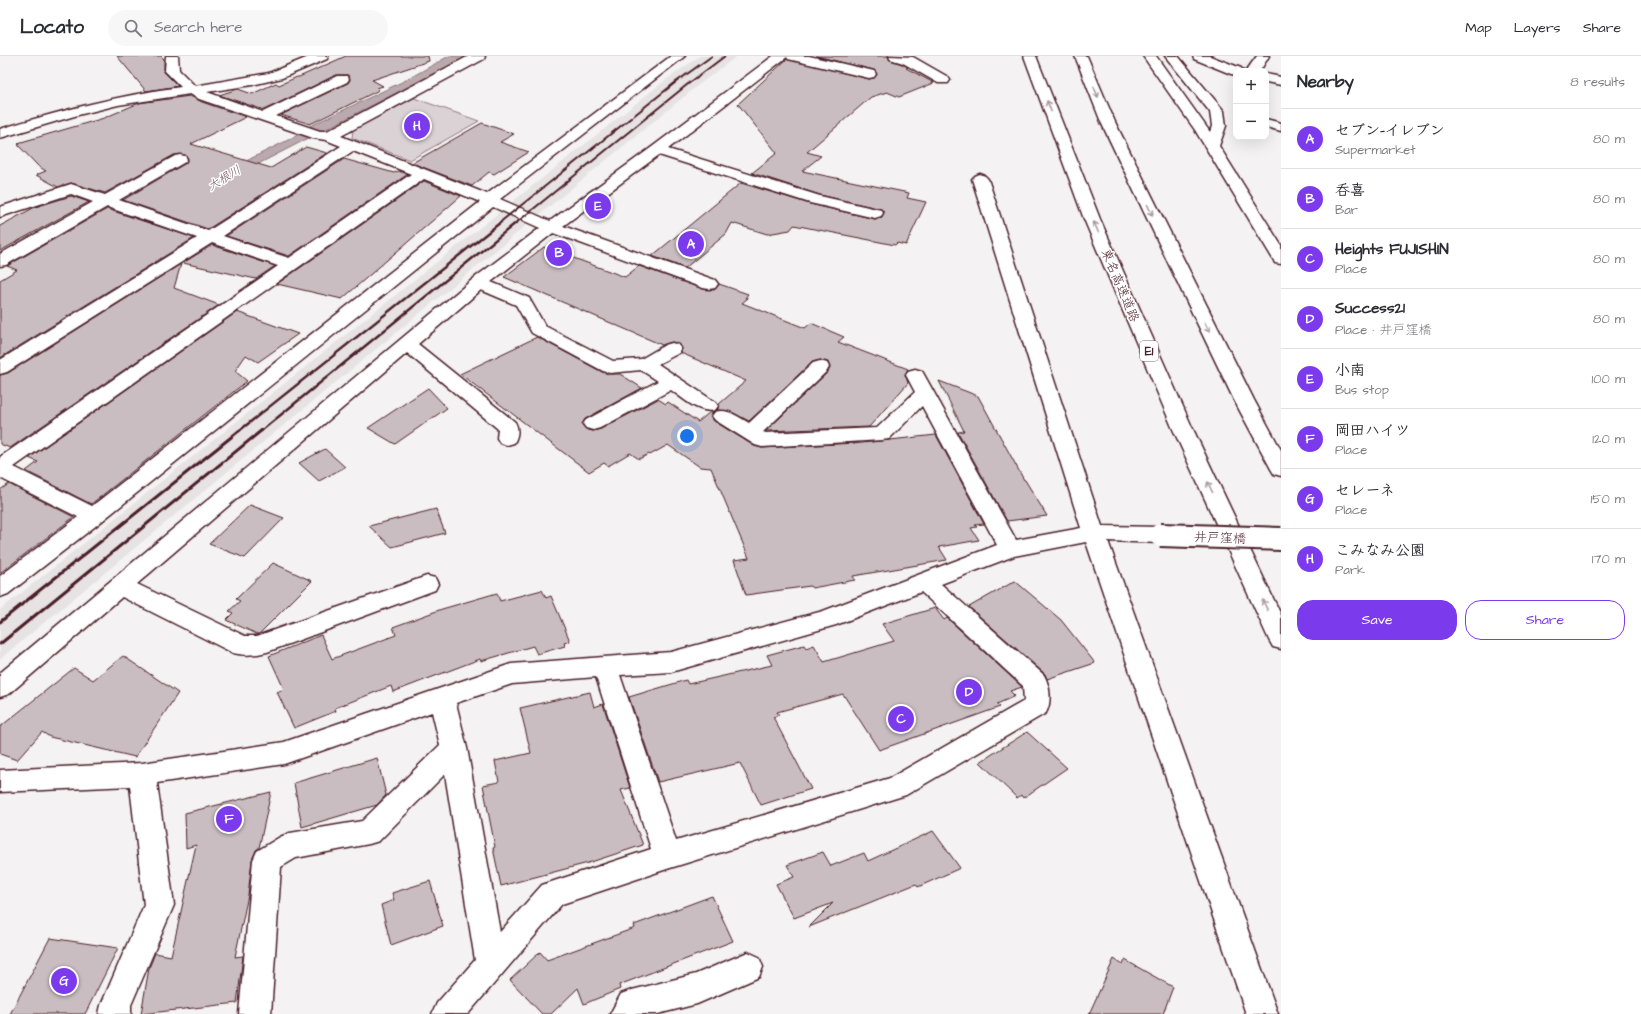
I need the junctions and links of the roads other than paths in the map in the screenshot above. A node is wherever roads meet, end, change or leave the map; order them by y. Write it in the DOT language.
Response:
graph roads {
  1 [pos="172,56"];
  2 [pos="322,56"];
  3 [pos="480,56"];
  4 [pos="679,56"];
  5 [pos="781,56"];
  6 [pos="792,56"];
  7 [pos="894,56"];
  8 [pos="1030,56"];
  9 [pos="1081,56"];
  10 [pos="1149,56"];
  11 [pos="1171,56"];
  12 [pos="1200,56"];
  13 [pos="1262,56"];
  14 [pos="1255,68"];
  15 [pos="1233,70"];
  16 [pos="869,74"];
  17 [pos="342,79"];
  18 [pos="1269,79"];
  19 [pos="943,80"];
  20 [pos="1281,82"];
  21 [pos="192,90"];
  22 [pos="265,116"];
  23 [pos="1269,124"];
  24 [pos="1281,126"];
  25 [pos="0,134"];
  26 [pos="324,136"];
  27 [pos="351,146"];
  28 [pos="1212,146"];
  29 [pos="657,150"];
  30 [pos="180,159"];
  31 [pos="423,173"];
  32 [pos="980,179"];
  33 [pos="490,200"];
  34 [pos="106,202"];
  35 [pos="0,212"];
  36 [pos="875,213"];
  37 [pos="551,227"];
  38 [pos="210,237"];
  39 [pos="1281,259"];
  40 [pos="0,262"];
  41 [pos="292,265"];
  42 [pos="479,283"];
  43 [pos="708,284"];
  44 [pos="407,344"];
  45 [pos="672,349"];
  46 [pos="645,364"];
  47 [pos="820,367"];
  48 [pos="0,368"];
  49 [pos="915,376"];
  50 [pos="672,382"];
  51 [pos="924,394"];
  52 [pos="593,424"];
  53 [pos="750,433"];
  54 [pos="507,438"];
  55 [pos="0,468"];
  56 [pos="1281,469"];
  57 [pos="94,516"];
  58 [pos="1094,533"];
  59 [pos="1281,539"];
  60 [pos="1010,549"];
  61 [pos="925,583"];
  62 [pos="427,584"];
  63 [pos="120,586"];
  64 [pos="0,588"];
  65 [pos="1281,640"];
  66 [pos="605,666"];
  67 [pos="0,687"];
  68 [pos="442,699"];
  69 [pos="454,748"];
  70 [pos="142,774"];
  71 [pos="0,781"];
  72 [pos="667,856"];
  73 [pos="491,964"];
  74 [pos="748,967"];
  75 [pos="115,1014"];
  76 [pos="255,1014"];
  77 [pos="448,1014"];
  78 [pos="626,1014"];
  79 [pos="1262,1014"];
  1 -- 21 [label="main road"];
  2 -- 21 [label="main road"];
  3 -- 26 [label="main road"];
  4 -- 33 [label="main road"];
  5 -- 29 [label="main road"];
  6 -- 16 [label="main road"];
  7 -- 19 [label="main road"];
  65 -- 8 [label="main road, 東名高速道路 / E1, one-way"];
  9 -- 56 [label="main road, one-way"];
  10 -- 28 [label="main road"];
  11 -- 28 [label="main road"];
  12 -- 15 [label="main road"];
  13 -- 14 [label="main road"];
  17 -- 22 [label="main road"];
  18 -- 20 [label="main road"];
  21 -- 22 [label="main road"];
  21 -- 25 [label="main road"];
  22 -- 26 [label="main road"];
  23 -- 24 [label="main road"];
  26 -- 27 [label="main road"];
  27 -- 31 [label="main road"];
  27 -- 38 [label="main road"];
  28 -- 39 [label="main road"];
  29 -- 36 [label="main road"];
  29 -- 37 [label="main road"];
  30 -- 34 [label="main road"];
  31 -- 33 [label="main road"];
  31 -- 41 [label="main road"];
  32 -- 58 [label="main road"];
  33 -- 37 [label="main road"];
  33 -- 57 [label="main road"];
  34 -- 35 [label="main road"];
  34 -- 38 [label="main road"];
  34 -- 40 [label="main road"];
  37 -- 42 [label="main road"];
  37 -- 43 [label="main road"];
  38 -- 41 [label="main road"];
  38 -- 48 [label="main road"];
  41 -- 55 [label="main road"];
  42 -- 44 [label="main road"];
  42 -- 46 [label="main road"];
  44 -- 54 [label="main road"];
  44 -- 63 [label="main road"];
  45 -- 46 [label="main road"];
  46 -- 50 [label="main road"];
  47 -- 53 [label="main road"];
  49 -- 51 [label="main road"];
  50 -- 52 [label="main road"];
  50 -- 53 [label="main road"];
  51 -- 53 [label="main road"];
  51 -- 60 [label="main road"];
  55 -- 57 [label="main road"];
  57 -- 64 [label="main road"];
  58 -- 59 [label="main road, 井戸窪橋, bridge"];
  58 -- 60 [label="main road, 井戸窪橋"];
  58 -- 79 [label="main road"];
  60 -- 61 [label="main road, 井戸窪橋"];
  61 -- 66 [label="main road, 井戸窪橋"];
  61 -- 72 [label="main road"];
  62 -- 63 [label="main road"];
  63 -- 67 [label="main road"];
  66 -- 68 [label="main road, 井戸窪橋"];
  66 -- 72 [label="main road"];
  68 -- 69 [label="main road"];
  68 -- 70 [label="main road, 井戸窪橋"];
  69 -- 73 [label="main road"];
  69 -- 76 [label="main road"];
  70 -- 71 [label="main road, 井戸窪橋"];
  70 -- 75 [label="main road"];
  72 -- 73 [label="main road"];
  73 -- 77 [label="main road"];
  74 -- 78 [label="main road"];
}
